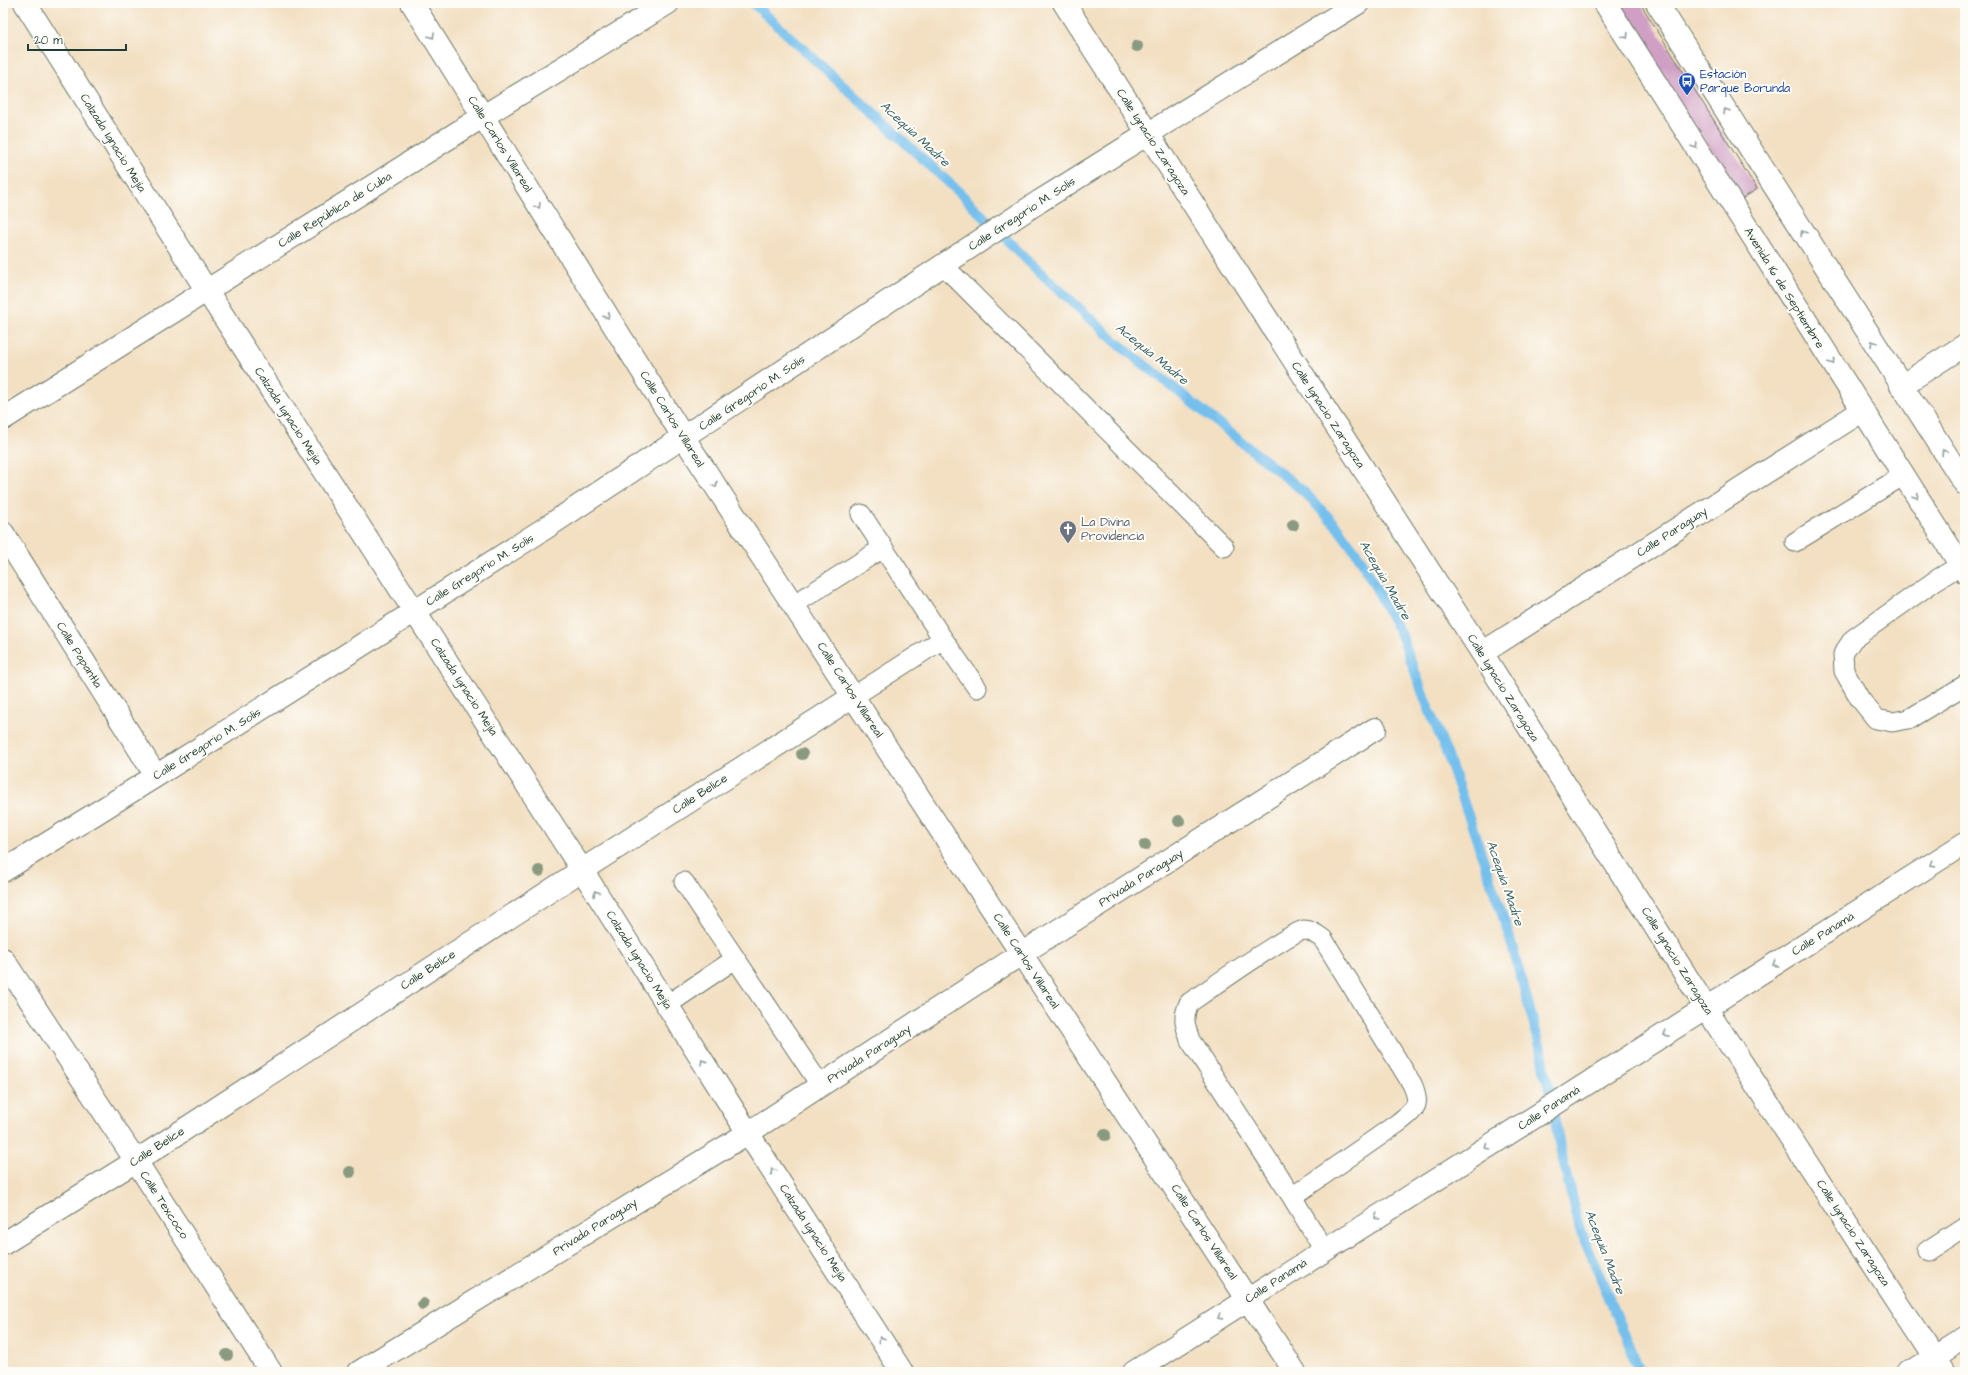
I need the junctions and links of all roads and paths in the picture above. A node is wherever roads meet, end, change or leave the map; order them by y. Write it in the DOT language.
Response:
graph roads {
  1 [pos="25,3"];
  2 [pos="412,3"];
  3 [pos="668,3"];
  4 [pos="1064,3"];
  5 [pos="1605,3"];
  6 [pos="1657,3"];
  7 [pos="1354,4"];
  8 [pos="482,117"];
  9 [pos="1148,134"];
  10 [pos="943,265"];
  11 [pos="207,291"];
  12 [pos="1965,345"];
  13 [pos="1901,386"];
  14 [pos="1862,411"];
  15 [pos="3,419"];
  16 [pos="684,438"];
  17 [pos="1904,476"];
  18 [pos="1965,484"];
  19 [pos="861,514"];
  20 [pos="3,533"];
  21 [pos="1795,542"];
  22 [pos="1224,547"];
  23 [pos="882,548"];
  24 [pos="1963,568"];
  25 [pos="793,605"];
  26 [pos="415,611"];
  27 [pos="943,639"];
  28 [pos="1482,653"];
  29 [pos="1965,684"];
  30 [pos="977,688"];
  31 [pos="854,696"];
  32 [pos="1375,729"];
  33 [pos="156,776"];
  34 [pos="1965,843"];
  35 [pos="582,870"];
  36 [pos="3,871"];
  37 [pos="684,882"];
  38 [pos="1021,954"];
  39 [pos="3,959"];
  40 [pos="735,959"];
  41 [pos="667,1005"];
  42 [pos="1706,1008"];
  43 [pos="821,1086"];
  44 [pos="748,1133"];
  45 [pos="136,1161"];
  46 [pos="1292,1197"];
  47 [pos="1965,1226"];
  48 [pos="3,1244"];
  49 [pos="1324,1250"];
  50 [pos="1927,1251"];
  51 [pos="1248,1300"];
  52 [pos="1965,1337"];
  53 [pos="1939,1364"];
  54 [pos="271,1372"];
  55 [pos="359,1372"];
  56 [pos="902,1372"];
  57 [pos="1134,1372"];
  58 [pos="1295,1372"];
  59 [pos="1910,1372"];
  1 -- 11 [label="street, Calzada Ignacio Mejía"];
  2 -- 8 [label="street, Calle Carlos Villareal, one-way"];
  3 -- 8 [label="street, Calle República de Cuba"];
  4 -- 9 [label="street, Calle Ignacio Zaragoza"];
  5 -- 14 [label="street, Avenida 16 de Septiembre, one-way"];
  13 -- 6 [label="street, one-way"];
  7 -- 9 [label="street, Calle Gregorio M. Solis"];
  8 -- 11 [label="street, Calle República de Cuba"];
  8 -- 16 [label="street, Calle Carlos Villareal, one-way"];
  9 -- 10 [label="street, Calle Gregorio M. Solis"];
  9 -- 28 [label="street, Calle Ignacio Zaragoza"];
  10 -- 16 [label="street, Calle Gregorio M. Solis"];
  10 -- 22 [label="lane"];
  11 -- 15 [label="street, Calle República de Cuba"];
  11 -- 26 [label="street, Calzada Ignacio Mejía"];
  12 -- 13 [label="street"];
  18 -- 13 [label="street, one-way"];
  14 -- 17 [label="street, Avenida 16 de Septiembre"];
  14 -- 28 [label="street, Calle Paraguay"];
  16 -- 25 [label="street, Calle Carlos Villareal, one-way"];
  16 -- 26 [label="street, Calle Gregorio M. Solis"];
  17 -- 21 [label="lane"];
  17 -- 24 [label="street, Avenida 16 de Septiembre, one-way"];
  19 -- 23 [label="lane"];
  20 -- 33 [label="street, Calle Papantla"];
  23 -- 25 [label="lane"];
  23 -- 27 [label="lane"];
  24 -- 29 [label="lane"];
  25 -- 31 [label="street, Calle Carlos Villareal"];
  26 -- 33 [label="street, Calle Gregorio M. Solis"];
  26 -- 35 [label="street, Calzada Ignacio Mejía"];
  27 -- 30 [label="lane"];
  27 -- 31 [label="lane"];
  28 -- 42 [label="street, Calle Ignacio Zaragoza"];
  31 -- 35 [label="street, Calle Belice"];
  31 -- 38 [label="street, Calle Carlos Villareal"];
  32 -- 38 [label="street, Privada Paraguay"];
  33 -- 36 [label="street, Calle Gregorio M. Solis"];
  34 -- 42 [label="street, Calle Panamá, one-way"];
  41 -- 35 [label="street, Calzada Ignacio Mejía, one-way"];
  35 -- 45 [label="street, Calle Belice"];
  37 -- 40 [label="lane"];
  38 -- 43 [label="street, Privada Paraguay"];
  38 -- 51 [label="street, Calle Carlos Villareal"];
  39 -- 45 [label="street, Calle Texcoco"];
  40 -- 41 [label="lane"];
  40 -- 43 [label="lane"];
  44 -- 41 [label="street, Calzada Ignacio Mejía, one-way"];
  42 -- 49 [label="street, Calle Panamá, one-way"];
  42 -- 53 [label="street, Calle Ignacio Zaragoza"];
  43 -- 44 [label="street, Privada Paraguay"];
  44 -- 55 [label="street, Privada Paraguay"];
  56 -- 44 [label="street, Calzada Ignacio Mejía, one-way"];
  45 -- 48 [label="street, Calle Belice"];
  45 -- 54 [label="street, Calle Texcoco"];
  46 -- 46 [label="lane"];
  46 -- 49 [label="lane"];
  47 -- 50 [label="lane"];
  49 -- 51 [label="street, Calle Panamá"];
  51 -- 57 [label="street, Calle Panamá, one-way"];
  51 -- 58 [label="street, Calle Carlos Villareal"];
  52 -- 53 [label="street"];
  53 -- 59 [label="street"];
}
